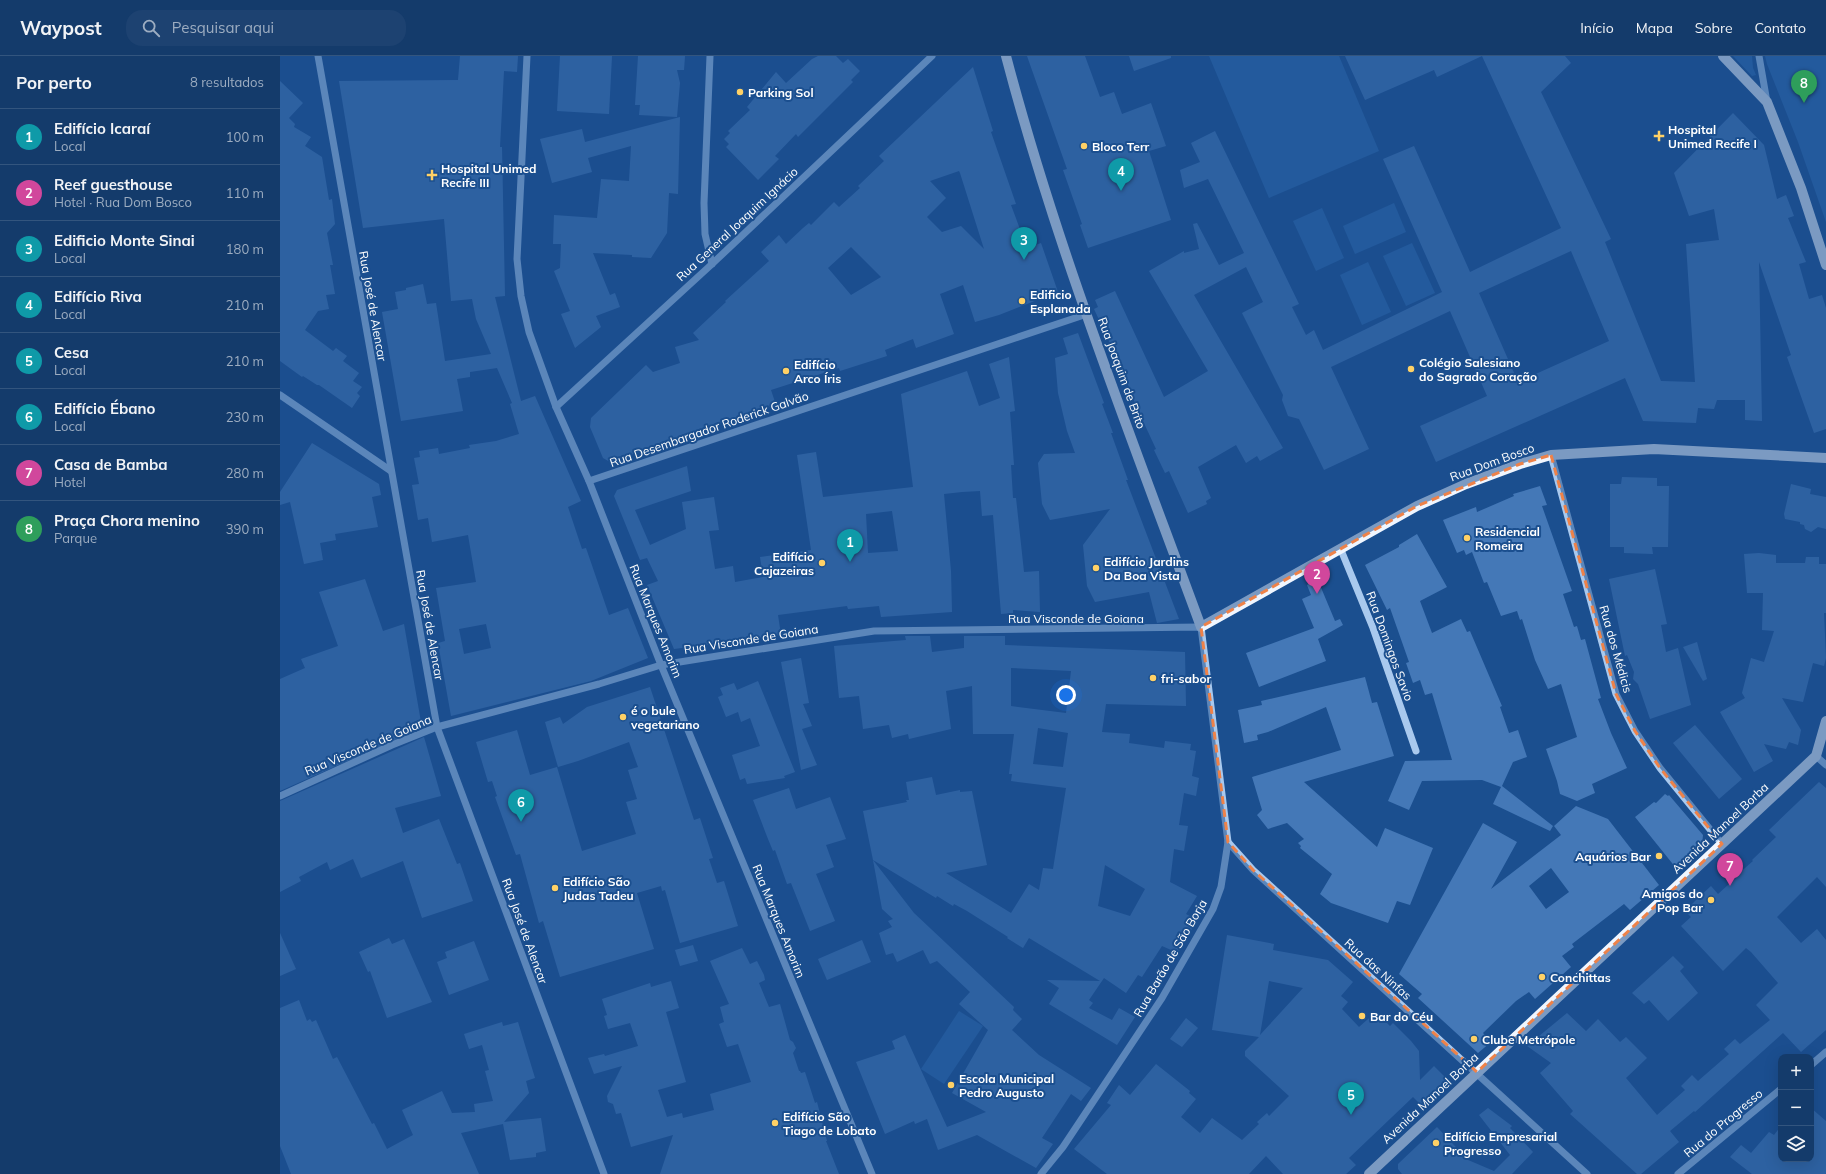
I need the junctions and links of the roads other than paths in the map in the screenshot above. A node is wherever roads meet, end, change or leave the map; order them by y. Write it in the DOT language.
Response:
graph roads {
  1 [pos="318,56"];
  2 [pos="527,56"];
  3 [pos="710,56"];
  4 [pos="932,56"];
  5 [pos="1006,56"];
  6 [pos="1723,56"];
  7 [pos="1759,56"];
  8 [pos="1767,102"];
  9 [pos="712,264"];
  10 [pos="1826,265"];
  11 [pos="1087,314"];
  12 [pos="280,395"];
  13 [pos="556,407"];
  14 [pos="1551,455"];
  15 [pos="1826,458"];
  16 [pos="390,471"];
  17 [pos="589,481"];
  18 [pos="1341,550"];
  19 [pos="1201,628"];
  20 [pos="661,665"];
  21 [pos="1826,721"];
  22 [pos="437,727"];
  23 [pos="1416,751"];
  24 [pos="1816,756"];
  25 [pos="1826,765"];
  26 [pos="280,796"];
  27 [pos="1228,842"];
  28 [pos="1722,844"];
  29 [pos="1826,1052"];
  30 [pos="1814,1062"];
  31 [pos="1477,1072"];
  32 [pos="1780,1090"];
  33 [pos="604,1174"];
  34 [pos="872,1174"];
  35 [pos="1041,1174"];
  36 [pos="1369,1174"];
  37 [pos="1587,1174"];
  38 [pos="1678,1174"];
  1 -- 16 [label="street, Rua José de Alencar"];
  2 -- 13 [label="street, Rua Marques Amorim"];
  3 -- 9 [label="street"];
  4 -- 9 [label="street, Rua General Joaquim Ignácio"];
  5 -- 11 [label="main road, Rua Joaquim de Brito"];
  6 -- 8 [label="main road"];
  7 -- 8 [label="street"];
  8 -- 10 [label="main road"];
  9 -- 13 [label="street, Rua General Joaquim Ignácio"];
  11 -- 17 [label="street, Rua Desembargador Roderick Galvão"];
  11 -- 19 [label="main road, Rua Joaquim de Brito"];
  12 -- 16 [label="street"];
  13 -- 17 [label="street, Rua Marques Amorim"];
  14 -- 15 [label="main road, Rua Dom Bosco"];
  14 -- 18 [label="main road, Rua Dom Bosco"];
  14 -- 28 [label="street, Rua dos Médicis"];
  16 -- 22 [label="street, Rua José de Alencar"];
  17 -- 20 [label="street, Rua Marques Amorim"];
  18 -- 19 [label="main road, Rua Dom Bosco"];
  18 -- 23 [label="street, Rua Domingos Savio"];
  19 -- 20 [label="street, Rua Visconde de Goiana"];
  19 -- 27 [label="street, Rua Barão de São Borja"];
  20 -- 22 [label="street, Rua Visconde de Goiana"];
  20 -- 34 [label="street, Rua Marques Amorim"];
  21 -- 24 [label="main road"];
  22 -- 26 [label="street, Rua Visconde de Goiana"];
  22 -- 33 [label="street, Rua José de Alencar"];
  24 -- 25 [label="street"];
  24 -- 28 [label="main road, Avenida Manoel Borba"];
  27 -- 31 [label="street, Rua das Ninfas"];
  27 -- 35 [label="street, Rua Barão de São Borja"];
  28 -- 31 [label="main road, Avenida Manoel Borba"];
  29 -- 30 [label="street"];
  31 -- 36 [label="main road, Avenida Manoel Borba"];
  31 -- 37 [label="street, Rua das Ninfas"];
  32 -- 38 [label="street, Rua do Progresso"];
}
